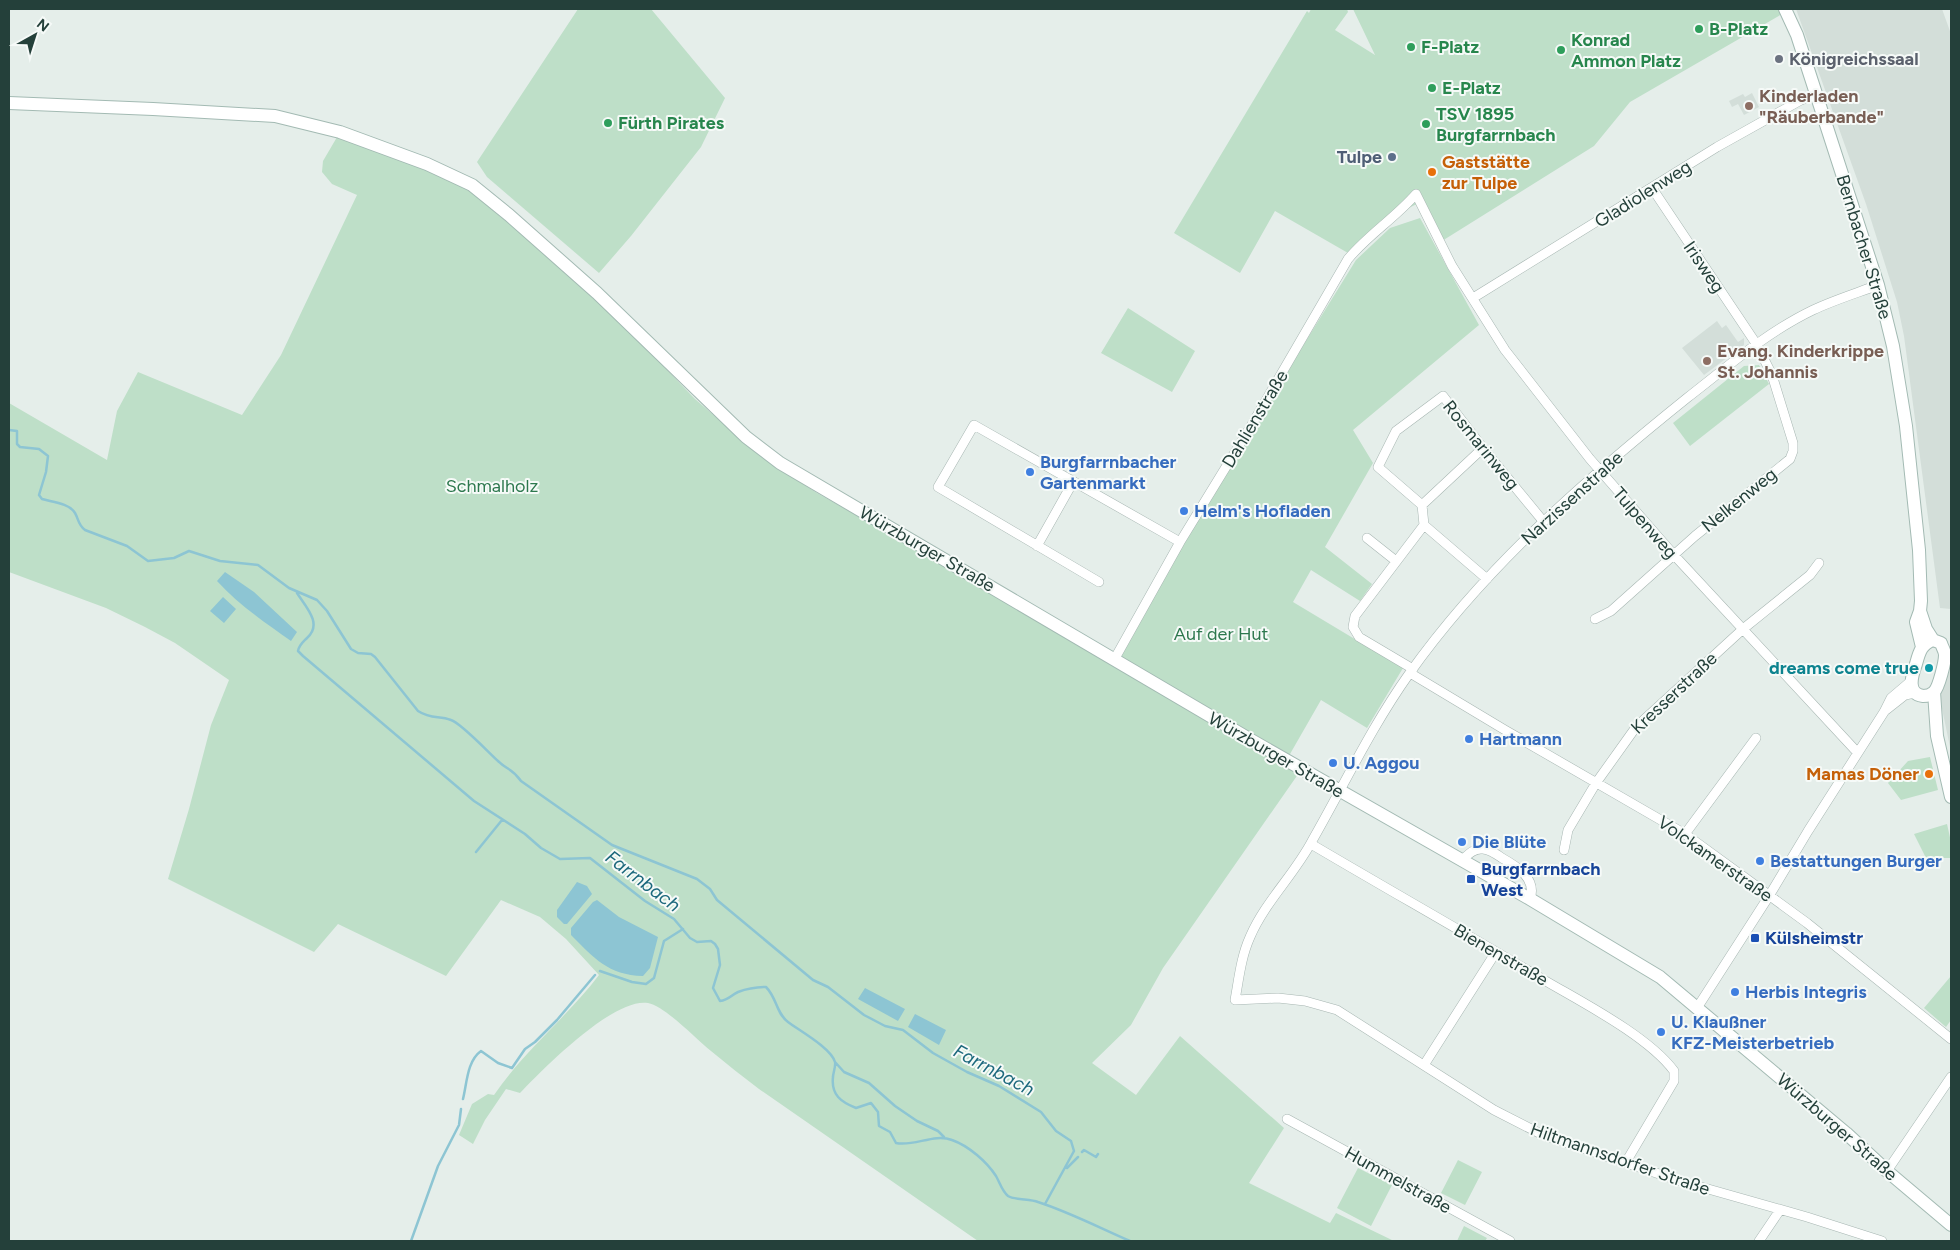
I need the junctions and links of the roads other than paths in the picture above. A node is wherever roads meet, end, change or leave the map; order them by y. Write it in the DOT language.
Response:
graph roads {
  1 [pos="1786,9"];
  2 [pos="1815,95"];
  3 [pos="9,103"];
  4 [pos="1652,188"];
  5 [pos="1416,194"];
  6 [pos="1878,285"];
  7 [pos="1473,298"];
  8 [pos="1757,345"];
  9 [pos="1483,448"];
  10 [pos="1600,471"];
  11 [pos="1074,482"];
  12 [pos="1422,505"];
  13 [pos="1543,521"];
  14 [pos="1424,525"];
  15 [pos="1367,538"];
  16 [pos="1180,542"];
  17 [pos="1037,546"];
  18 [pos="1674,555"];
  19 [pos="1396,561"];
  20 [pos="1819,563"];
  21 [pos="1486,579"];
  22 [pos="1098,582"];
  23 [pos="1595,619"];
  24 [pos="1743,629"];
  25 [pos="1940,645"];
  26 [pos="1114,660"];
  27 [pos="1411,671"];
  28 [pos="1911,680"];
  29 [pos="1934,692"];
  30 [pos="1918,694"];
  31 [pos="1884,712"];
  32 [pos="1937,736"];
  33 [pos="1756,738"];
  34 [pos="1857,752"];
  35 [pos="1596,783"];
  36 [pos="1340,791"];
  37 [pos="1951,797"];
  38 [pos="1685,834"];
  39 [pos="1311,844"];
  40 [pos="1564,850"];
  41 [pos="1461,861"];
  42 [pos="1769,896"];
  43 [pos="1530,899"];
  44 [pos="1496,952"];
  45 [pos="1235,1000"];
  46 [pos="1697,1008"];
  47 [pos="1951,1039"];
  48 [pos="1424,1065"];
  49 [pos="1951,1077"];
  50 [pos="1287,1119"];
  51 [pos="1626,1162"];
  52 [pos="1887,1171"];
  53 [pos="1780,1210"];
  54 [pos="1951,1225"];
  55 [pos="1510,1241"];
  56 [pos="1759,1241"];
  57 [pos="1882,1241"];
  1 -- 2 [label="street, Bernbacher Straße"];
  2 -- 4 [label="street, Gladiolenweg"];
  2 -- 6 [label="street, Bernbacher Straße"];
  3 -- 26 [label="street, Würzburger Straße"];
  4 -- 7 [label="street, Gladiolenweg"];
  4 -- 8 [label="street, Irisweg"];
  5 -- 7 [label="street, Tulpenweg"];
  5 -- 16 [label="street, Dahlienstraße"];
  6 -- 8 [label="street, Narzissenstraße"];
  6 -- 25 [label="street, Bernbacher Straße"];
  7 -- 10 [label="street, Tulpenweg"];
  8 -- 10 [label="street, Narzissenstraße"];
  8 -- 18 [label="street, Nelkenweg"];
  9 -- 12 [label="street"];
  9 -- 12 [label="street, Rosmarinweg"];
  9 -- 13 [label="street, Rosmarinweg"];
  10 -- 13 [label="street, Narzissenstraße"];
  10 -- 18 [label="street, Tulpenweg"];
  11 -- 16 [label="street"];
  11 -- 17 [label="street"];
  11 -- 17 [label="street"];
  12 -- 14 [label="street"];
  13 -- 21 [label="street, Narzissenstraße"];
  14 -- 19 [label="street, Volckamerstraße"];
  14 -- 21 [label="street"];
  15 -- 19 [label="street"];
  16 -- 26 [label="street, Dahlienstraße"];
  17 -- 22 [label="street"];
  18 -- 23 [label="street, Nelkenweg"];
  18 -- 24 [label="street, Tulpenweg"];
  19 -- 27 [label="street, Volckamerstraße"];
  20 -- 24 [label="street, Kresserstraße"];
  21 -- 27 [label="street, Narzissenstraße"];
  24 -- 34 [label="street, Tulpenweg"];
  24 -- 35 [label="street, Kresserstraße"];
  25 -- 28 [label="street"];
  25 -- 29 [label="street"];
  26 -- 36 [label="street, Würzburger Straße"];
  27 -- 35 [label="street, Volckamerstraße"];
  27 -- 36 [label="street, Narzissenstraße"];
  28 -- 30 [label="street"];
  28 -- 31 [label="street"];
  29 -- 30 [label="street"];
  29 -- 32 [label="street"];
  30 -- 31 [label="street"];
  30 -- 32 [label="street"];
  31 -- 34 [label="street"];
  32 -- 37 [label="street"];
  33 -- 38 [label="street"];
  34 -- 42 [label="street"];
  35 -- 38 [label="street, Volckamerstraße"];
  35 -- 40 [label="street, Kresserstraße"];
  36 -- 39 [label="street, Narzissenstraße"];
  36 -- 41 [label="street, Würzburger Straße"];
  38 -- 42 [label="street, Volckamerstraße"];
  39 -- 44 [label="street, Bienenstraße"];
  39 -- 45 [label="street, Narzissenstraße"];
  41 -- 43 [label="street, Würzburger Straße"];
  41 -- 43 [label="street"];
  42 -- 46 [label="street"];
  42 -- 47 [label="street, Volckamerstraße"];
  43 -- 46 [label="street, Würzburger Straße"];
  44 -- 48 [label="street"];
  44 -- 51 [label="street, Bienenstraße"];
  45 -- 48 [label="street, Hiltmannsdorfer Straße"];
  46 -- 52 [label="street, Würzburger Straße"];
  48 -- 51 [label="street, Hiltmannsdorfer Straße"];
  49 -- 52 [label="street"];
  50 -- 55 [label="street, Hummelstraße"];
  51 -- 53 [label="street, Hiltmannsdorfer Straße"];
  52 -- 54 [label="street, Würzburger Straße"];
  53 -- 56 [label="street"];
  53 -- 57 [label="street, Hiltmannsdorfer Straße"];
}
